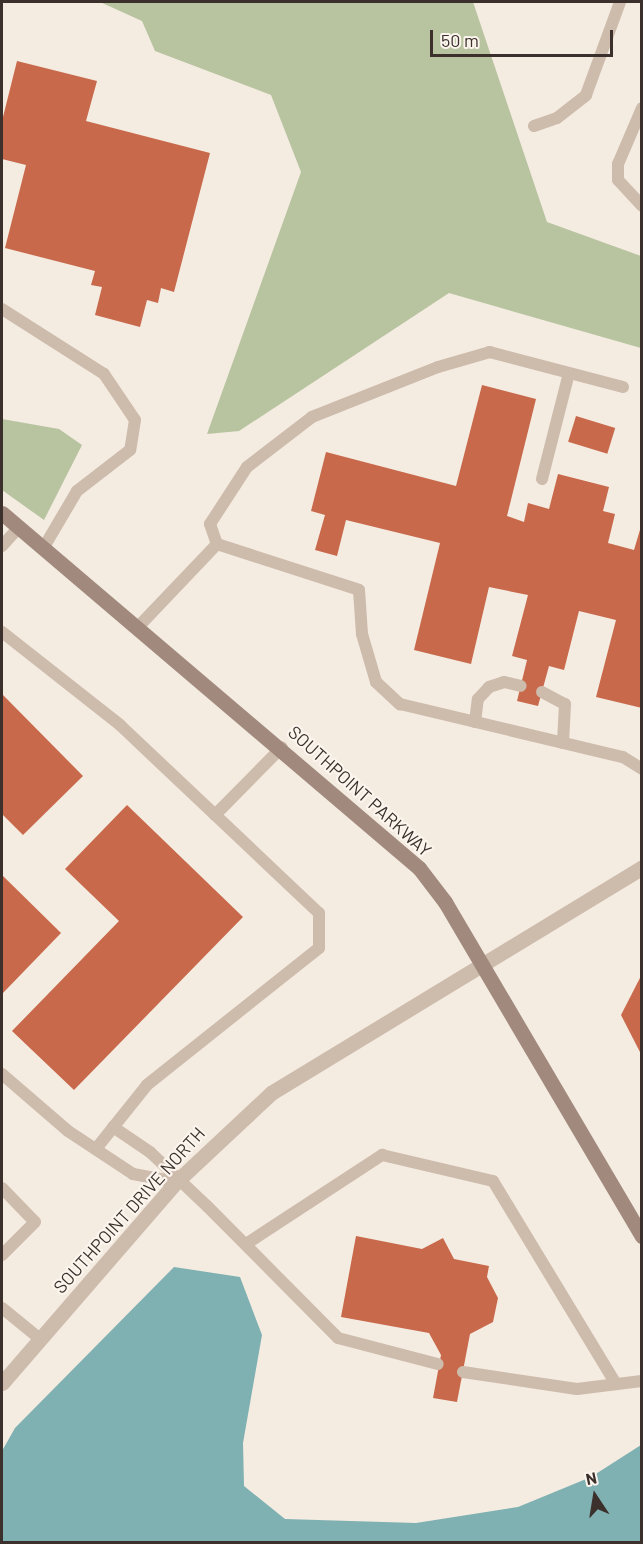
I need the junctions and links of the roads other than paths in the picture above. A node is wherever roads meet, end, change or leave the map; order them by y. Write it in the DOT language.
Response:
graph roads {
  1 [pos="620,2"];
  2 [pos="642,108"];
  3 [pos="534,126"];
  4 [pos="642,206"];
  5 [pos="2,309"];
  6 [pos="569,373"];
  7 [pos="623,387"];
  8 [pos="542,479"];
  9 [pos="2,513"];
  10 [pos="18,527"];
  11 [pos="216,544"];
  12 [pos="2,546"];
  13 [pos="44,548"];
  14 [pos="139,626"];
  15 [pos="2,632"];
  16 [pos="521,686"];
  17 [pos="542,692"];
  18 [pos="475,722"];
  19 [pos="563,743"];
  20 [pos="282,747"];
  21 [pos="642,769"];
  22 [pos="215,815"];
  23 [pos="642,867"];
  24 [pos="482,964"];
  25 [pos="2,1074"];
  26 [pos="113,1127"];
  27 [pos="96,1149"];
  28 [pos="176,1182"];
  29 [pos="2,1188"];
  30 [pos="642,1236"];
  31 [pos="246,1244"];
  32 [pos="2,1256"];
  33 [pos="2,1308"];
  34 [pos="40,1339"];
  35 [pos="438,1364"];
  36 [pos="463,1372"];
  37 [pos="642,1381"];
  38 [pos="2,1383"];
  39 [pos="616,1384"];
  1 -- 3 [label="lane"];
  2 -- 4 [label="lane"];
  5 -- 13 [label="lane"];
  6 -- 7 [label="lane"];
  6 -- 8 [label="lane"];
  6 -- 11 [label="lane"];
  9 -- 10 [label="main road, SOUTHPOINT PARKWAY"];
  10 -- 12 [label="lane"];
  10 -- 13 [label="main road, SOUTHPOINT PARKWAY"];
  11 -- 14 [label="lane"];
  11 -- 18 [label="lane"];
  13 -- 14 [label="main road, SOUTHPOINT PARKWAY"];
  14 -- 20 [label="main road, SOUTHPOINT PARKWAY"];
  15 -- 22 [label="lane"];
  16 -- 18 [label="lane"];
  17 -- 19 [label="lane"];
  18 -- 19 [label="lane"];
  19 -- 21 [label="lane"];
  20 -- 22 [label="lane"];
  20 -- 24 [label="main road, SOUTHPOINT PARKWAY"];
  22 -- 26 [label="lane"];
  23 -- 24 [label="street, SOUTHPOINT DRIVE NORTH"];
  24 -- 28 [label="street, SOUTHPOINT DRIVE NORTH"];
  24 -- 30 [label="main road, SOUTHPOINT PARKWAY"];
  25 -- 27 [label="lane"];
  26 -- 27 [label="lane"];
  26 -- 28 [label="lane"];
  27 -- 28 [label="lane"];
  28 -- 31 [label="lane"];
  28 -- 34 [label="street, SOUTHPOINT DRIVE NORTH"];
  29 -- 32 [label="lane"];
  31 -- 35 [label="lane"];
  31 -- 39 [label="lane"];
  33 -- 34 [label="lane"];
  34 -- 38 [label="street, SOUTHPOINT DRIVE NORTH"];
  36 -- 39 [label="lane"];
  37 -- 39 [label="lane"];
}
